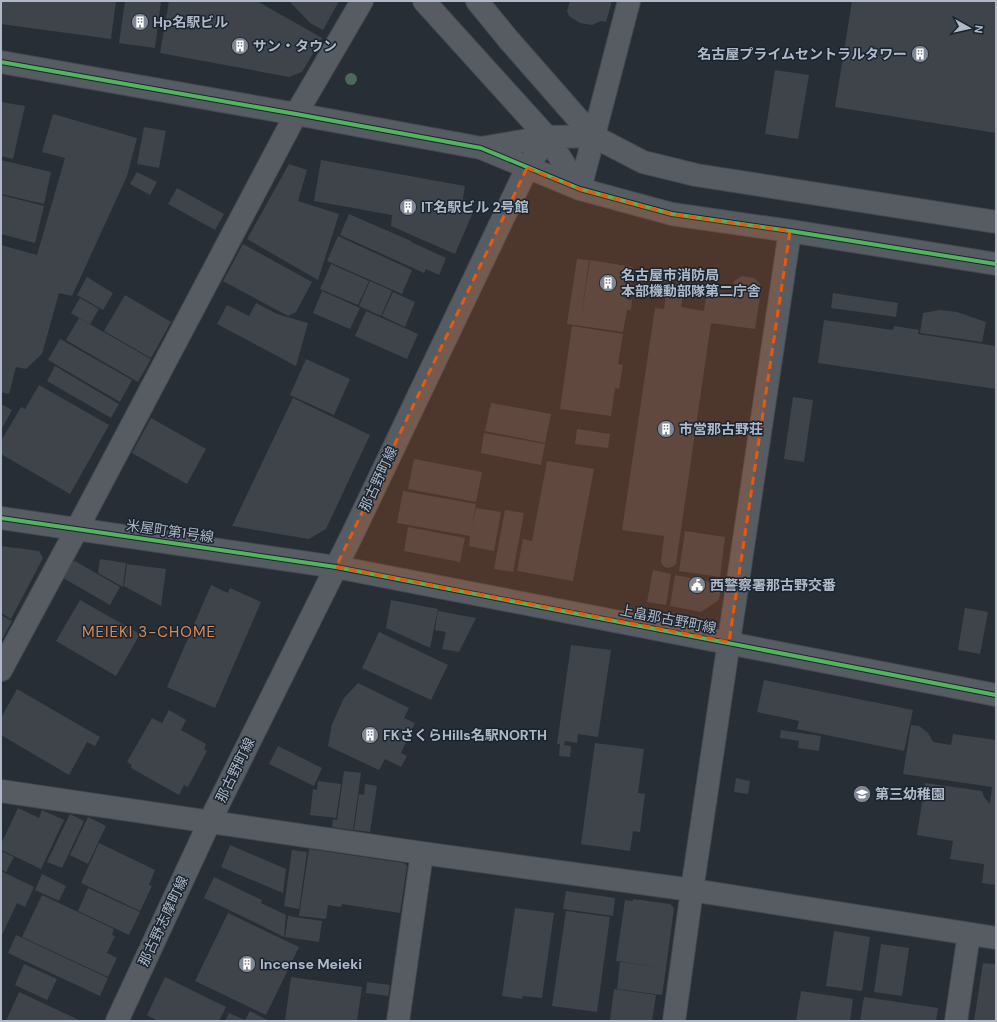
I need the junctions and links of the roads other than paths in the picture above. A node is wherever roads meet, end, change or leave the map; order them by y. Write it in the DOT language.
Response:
graph roads {
  1 [pos="362,1"];
  2 [pos="424,1"];
  3 [pos="477,1"];
  4 [pos="629,1"];
  5 [pos="1,62"];
  6 [pos="296,114"];
  7 [pos="593,136"];
  8 [pos="547,137"];
  9 [pos="481,148"];
  10 [pos="527,168"];
  11 [pos="580,189"];
  12 [pos="996,222"];
  13 [pos="790,231"];
  14 [pos="996,264"];
  15 [pos="1,518"];
  16 [pos="77,529"];
  17 [pos="336,566"];
  18 [pos="729,642"];
  19 [pos="1,670"];
  20 [pos="996,695"];
  21 [pos="1,791"];
  22 [pos="210,821"];
  23 [pos="422,853"];
  24 [pos="692,890"];
  25 [pos="969,934"];
  26 [pos="996,938"];
  27 [pos="117,1021"];
  28 [pos="398,1021"];
  29 [pos="674,1021"];
  30 [pos="956,1021"];
  1 -- 6 [label="street"];
  2 -- 8 [label="street"];
  3 -- 7 [label="street"];
  4 -- 7 [label="street"];
  5 -- 6 [label="street"];
  6 -- 9 [label="street"];
  6 -- 16 [label="street"];
  7 -- 8 [label="street"];
  7 -- 11 [label="street"];
  7 -- 12 [label="street"];
  8 -- 9 [label="street"];
  8 -- 10 [label="street, 那古野町線"];
  8 -- 11 [label="street"];
  9 -- 10 [label="street"];
  10 -- 11 [label="street"];
  10 -- 17 [label="street, 那古野町線"];
  11 -- 13 [label="street"];
  13 -- 14 [label="street"];
  13 -- 18 [label="street"];
  15 -- 16 [label="street, 米屋町第1号線"];
  16 -- 17 [label="street, 米屋町第1号線"];
  16 -- 19 [label="street"];
  17 -- 18 [label="street, 上畠那古野町線"];
  17 -- 22 [label="street, 那古野町線"];
  18 -- 20 [label="street, 上畠那古野町線"];
  18 -- 24 [label="street"];
  21 -- 22 [label="street"];
  22 -- 23 [label="street"];
  22 -- 27 [label="street, 那古野志摩町線"];
  23 -- 24 [label="street"];
  23 -- 28 [label="street"];
  24 -- 25 [label="street"];
  24 -- 29 [label="street"];
  25 -- 26 [label="street"];
  25 -- 30 [label="street"];
}
